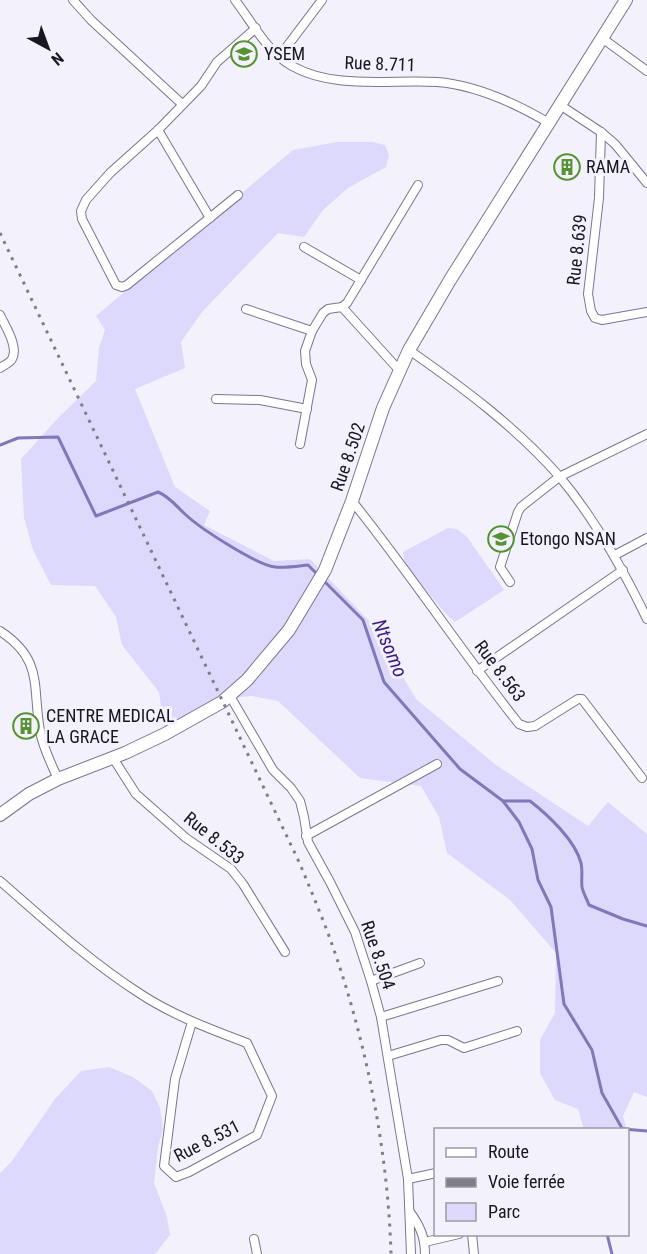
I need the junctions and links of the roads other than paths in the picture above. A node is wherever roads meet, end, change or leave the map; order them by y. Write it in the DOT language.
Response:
graph roads {
  1 [pos="73,0"];
  2 [pos="235,0"];
  3 [pos="322,0"];
  4 [pos="626,0"];
  5 [pos="256,28"];
  6 [pos="602,38"];
  7 [pos="279,57"];
  8 [pos="647,70"];
  9 [pos="182,104"];
  10 [pos="560,105"];
  11 [pos="549,123"];
  12 [pos="158,130"];
  13 [pos="601,132"];
  14 [pos="647,183"];
  15 [pos="418,184"];
  16 [pos="238,195"];
  17 [pos="210,218"];
  18 [pos="304,247"];
  19 [pos="361,280"];
  20 [pos="342,307"];
  21 [pos="246,309"];
  22 [pos="647,312"];
  23 [pos="0,315"];
  24 [pos="312,331"];
  25 [pos="409,351"];
  26 [pos="0,368"];
  27 [pos="399,370"];
  28 [pos="216,399"];
  29 [pos="307,409"];
  30 [pos="647,434"];
  31 [pos="300,444"];
  32 [pos="560,477"];
  33 [pos="352,501"];
  34 [pos="647,538"];
  35 [pos="615,555"];
  36 [pos="623,570"];
  37 [pos="510,582"];
  38 [pos="647,619"];
  39 [pos="0,631"];
  40 [pos="477,671"];
  41 [pos="230,696"];
  42 [pos="112,758"];
  43 [pos="437,764"];
  44 [pos="642,778"];
  45 [pos="58,779"];
  46 [pos="1,812"];
  47 [pos="306,836"];
  48 [pos="0,881"];
  49 [pos="285,952"];
  50 [pos="420,963"];
  51 [pos="371,981"];
  52 [pos="498,981"];
  53 [pos="381,1017"];
  54 [pos="192,1022"];
  55 [pos="517,1031"];
  56 [pos="388,1056"];
  57 [pos="434,1173"];
  58 [pos="408,1179"];
  59 [pos="409,1212"];
  60 [pos="450,1236"];
  61 [pos="472,1236"];
  62 [pos="254,1239"];
  63 [pos="425,1242"];
  64 [pos="257,1254"];
  65 [pos="411,1254"];
  66 [pos="425,1254"];
  67 [pos="474,1254"];
  1 -- 9 [label="street"];
  2 -- 5 [label="street, Rue 8.711"];
  3 -- 7 [label="street"];
  4 -- 6 [label="main road, Rue 8.502"];
  5 -- 7 [label="street, Rue 8.711"];
  5 -- 9 [label="street"];
  6 -- 8 [label="street"];
  6 -- 10 [label="main road, Rue 8.502"];
  7 -- 11 [label="street, Rue 8.711"];
  9 -- 12 [label="street"];
  10 -- 11 [label="main road, Rue 8.502"];
  10 -- 13 [label="street"];
  11 -- 25 [label="main road, Rue 8.502"];
  12 -- 17 [label="street"];
  12 -- 17 [label="street"];
  13 -- 14 [label="street"];
  13 -- 22 [label="street, Rue 8.639"];
  15 -- 19 [label="street"];
  16 -- 17 [label="street"];
  18 -- 19 [label="street"];
  19 -- 20 [label="street"];
  20 -- 24 [label="street"];
  20 -- 27 [label="street"];
  21 -- 24 [label="street"];
  23 -- 26 [label="street"];
  24 -- 29 [label="street"];
  25 -- 27 [label="main road, Rue 8.502"];
  25 -- 32 [label="street"];
  27 -- 33 [label="main road, Rue 8.502"];
  28 -- 29 [label="street"];
  29 -- 31 [label="street"];
  30 -- 32 [label="street"];
  32 -- 35 [label="street"];
  32 -- 37 [label="street"];
  33 -- 40 [label="street, Rue 8.563"];
  33 -- 41 [label="main road, Rue 8.502"];
  34 -- 35 [label="street"];
  35 -- 36 [label="street"];
  36 -- 38 [label="street"];
  36 -- 40 [label="street"];
  39 -- 45 [label="street"];
  40 -- 44 [label="street, Rue 8.563"];
  41 -- 42 [label="main road, Rue 8.502"];
  41 -- 47 [label="street, Rue 8.504"];
  42 -- 45 [label="main road, Rue 8.502"];
  42 -- 49 [label="street, Rue 8.533"];
  43 -- 47 [label="street"];
  45 -- 46 [label="main road, Rue 8.502"];
  47 -- 51 [label="street, Rue 8.504"];
  48 -- 54 [label="street, Rue 8.531"];
  50 -- 51 [label="street"];
  51 -- 53 [label="street, Rue 8.504"];
  52 -- 53 [label="street"];
  53 -- 56 [label="street, Rue 8.504"];
  54 -- 54 [label="street, Rue 8.531"];
  55 -- 56 [label="street"];
  56 -- 58 [label="street, Rue 8.504"];
  57 -- 58 [label="street"];
  58 -- 59 [label="street, Rue 8.504"];
  59 -- 63 [label="street"];
  59 -- 65 [label="street, Rue 8.504"];
  60 -- 63 [label="street"];
  61 -- 67 [label="street"];
  62 -- 64 [label="street"];
  63 -- 66 [label="street"];
}
